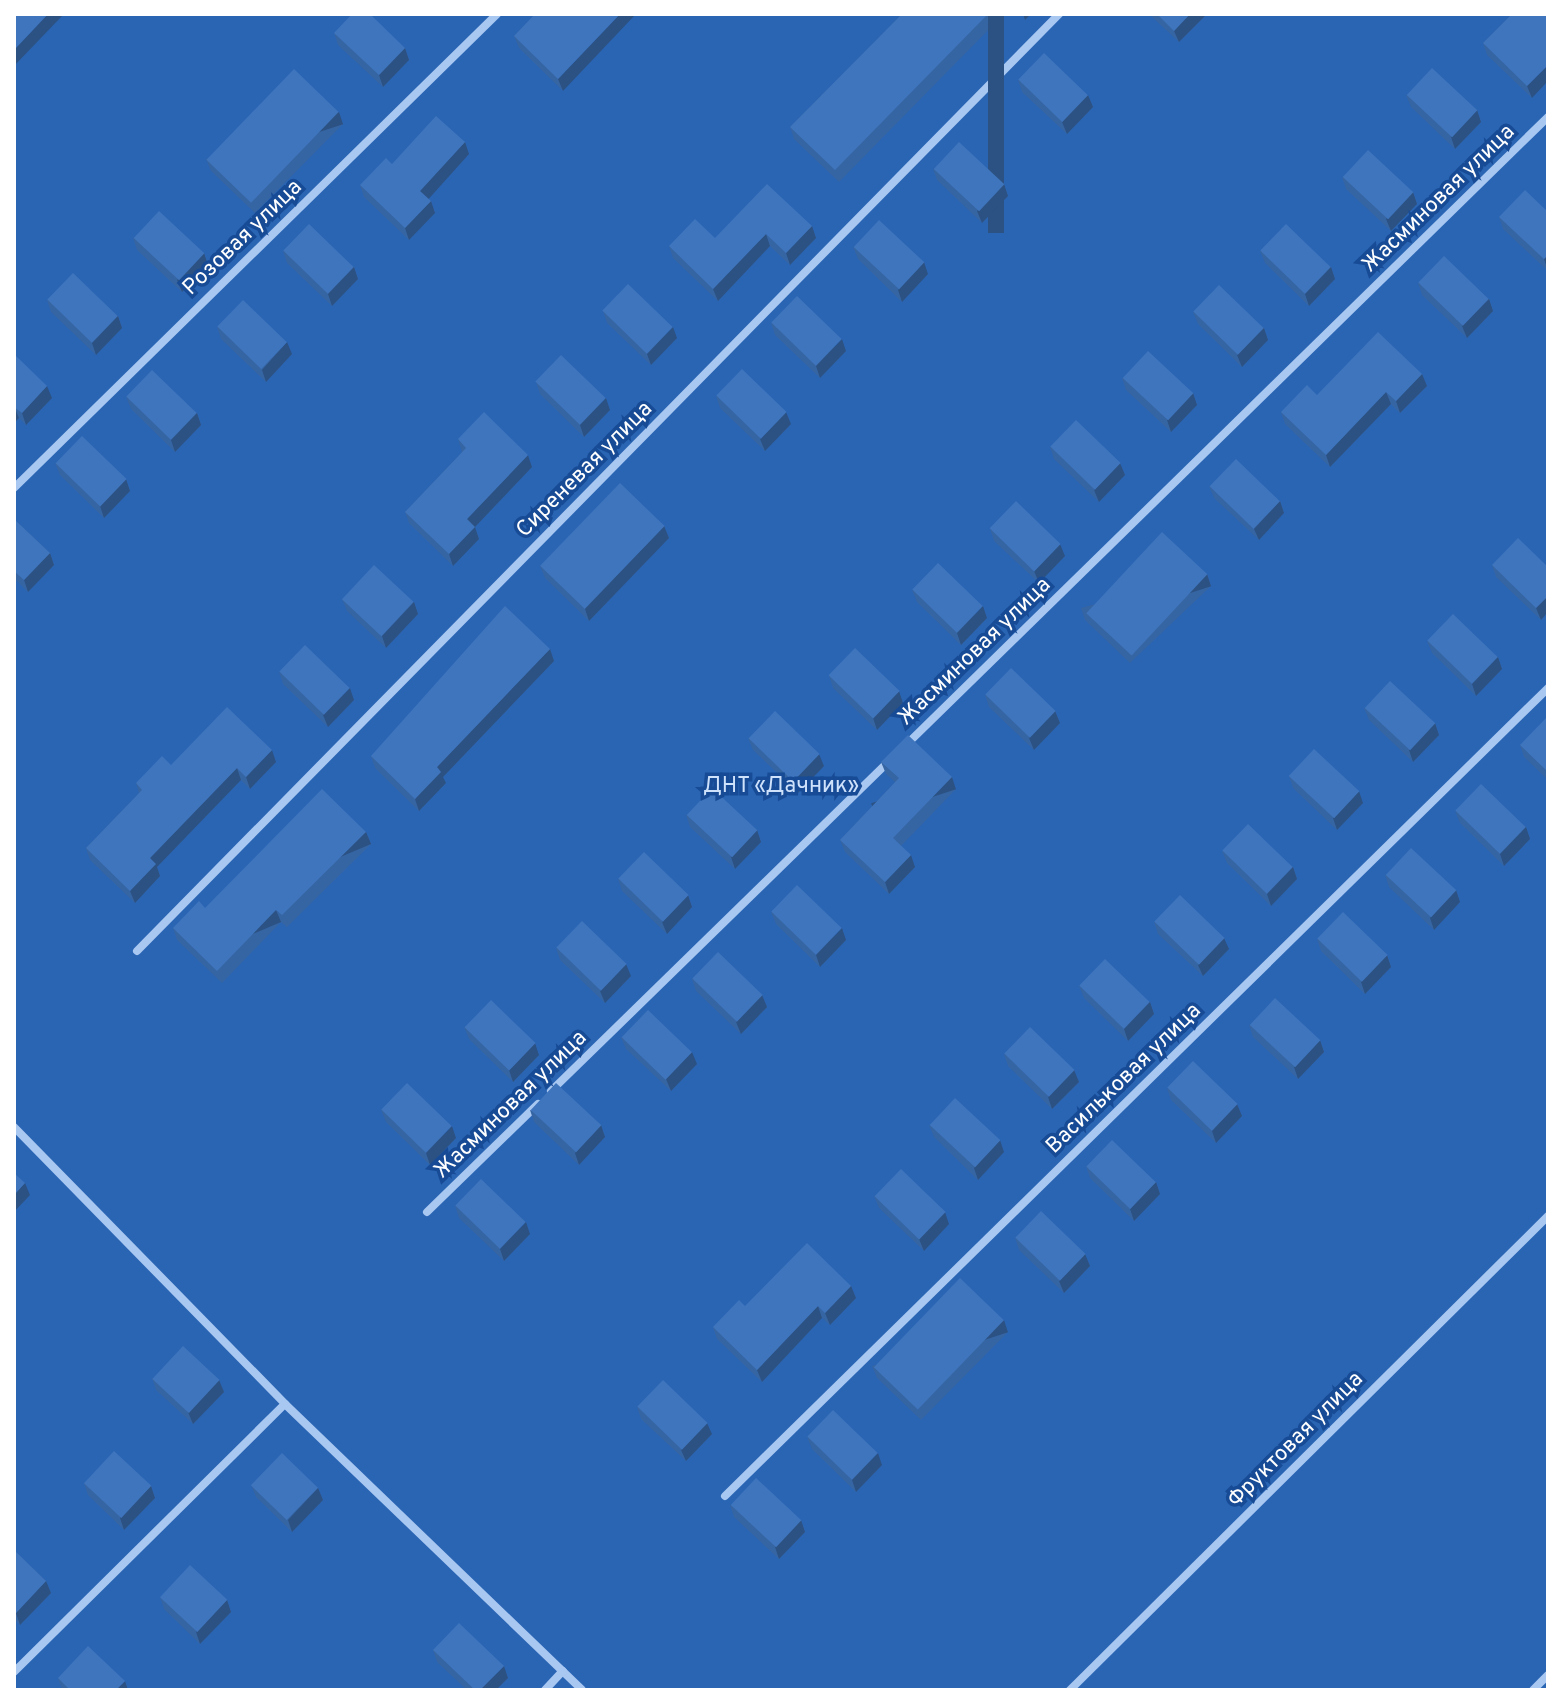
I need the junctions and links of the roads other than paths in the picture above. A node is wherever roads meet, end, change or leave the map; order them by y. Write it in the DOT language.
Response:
graph roads {
  1 [pos="497,14"];
  2 [pos="1059,14"];
  3 [pos="1548,117"];
  4 [pos="14,488"];
  5 [pos="1548,688"];
  6 [pos="137,951"];
  7 [pos="14,1127"];
  8 [pos="427,1212"];
  9 [pos="1548,1216"];
  10 [pos="285,1404"];
  11 [pos="725,1496"];
  12 [pos="563,1671"];
  13 [pos="14,1672"];
  14 [pos="1548,1675"];
  15 [pos="545,1690"];
  16 [pos="582,1690"];
  17 [pos="1070,1690"];
  18 [pos="1533,1690"];
  1 -- 4 [label="street, Розовая улица"];
  2 -- 6 [label="street, Сиреневая улица"];
  3 -- 8 [label="street, Жасминовая улица"];
  5 -- 11 [label="street, Васильковая улица"];
  7 -- 10 [label="street"];
  9 -- 17 [label="street, Фруктовая улица"];
  10 -- 12 [label="street"];
  10 -- 13 [label="street"];
  12 -- 15 [label="street"];
  12 -- 16 [label="street"];
  14 -- 18 [label="street"];
}
